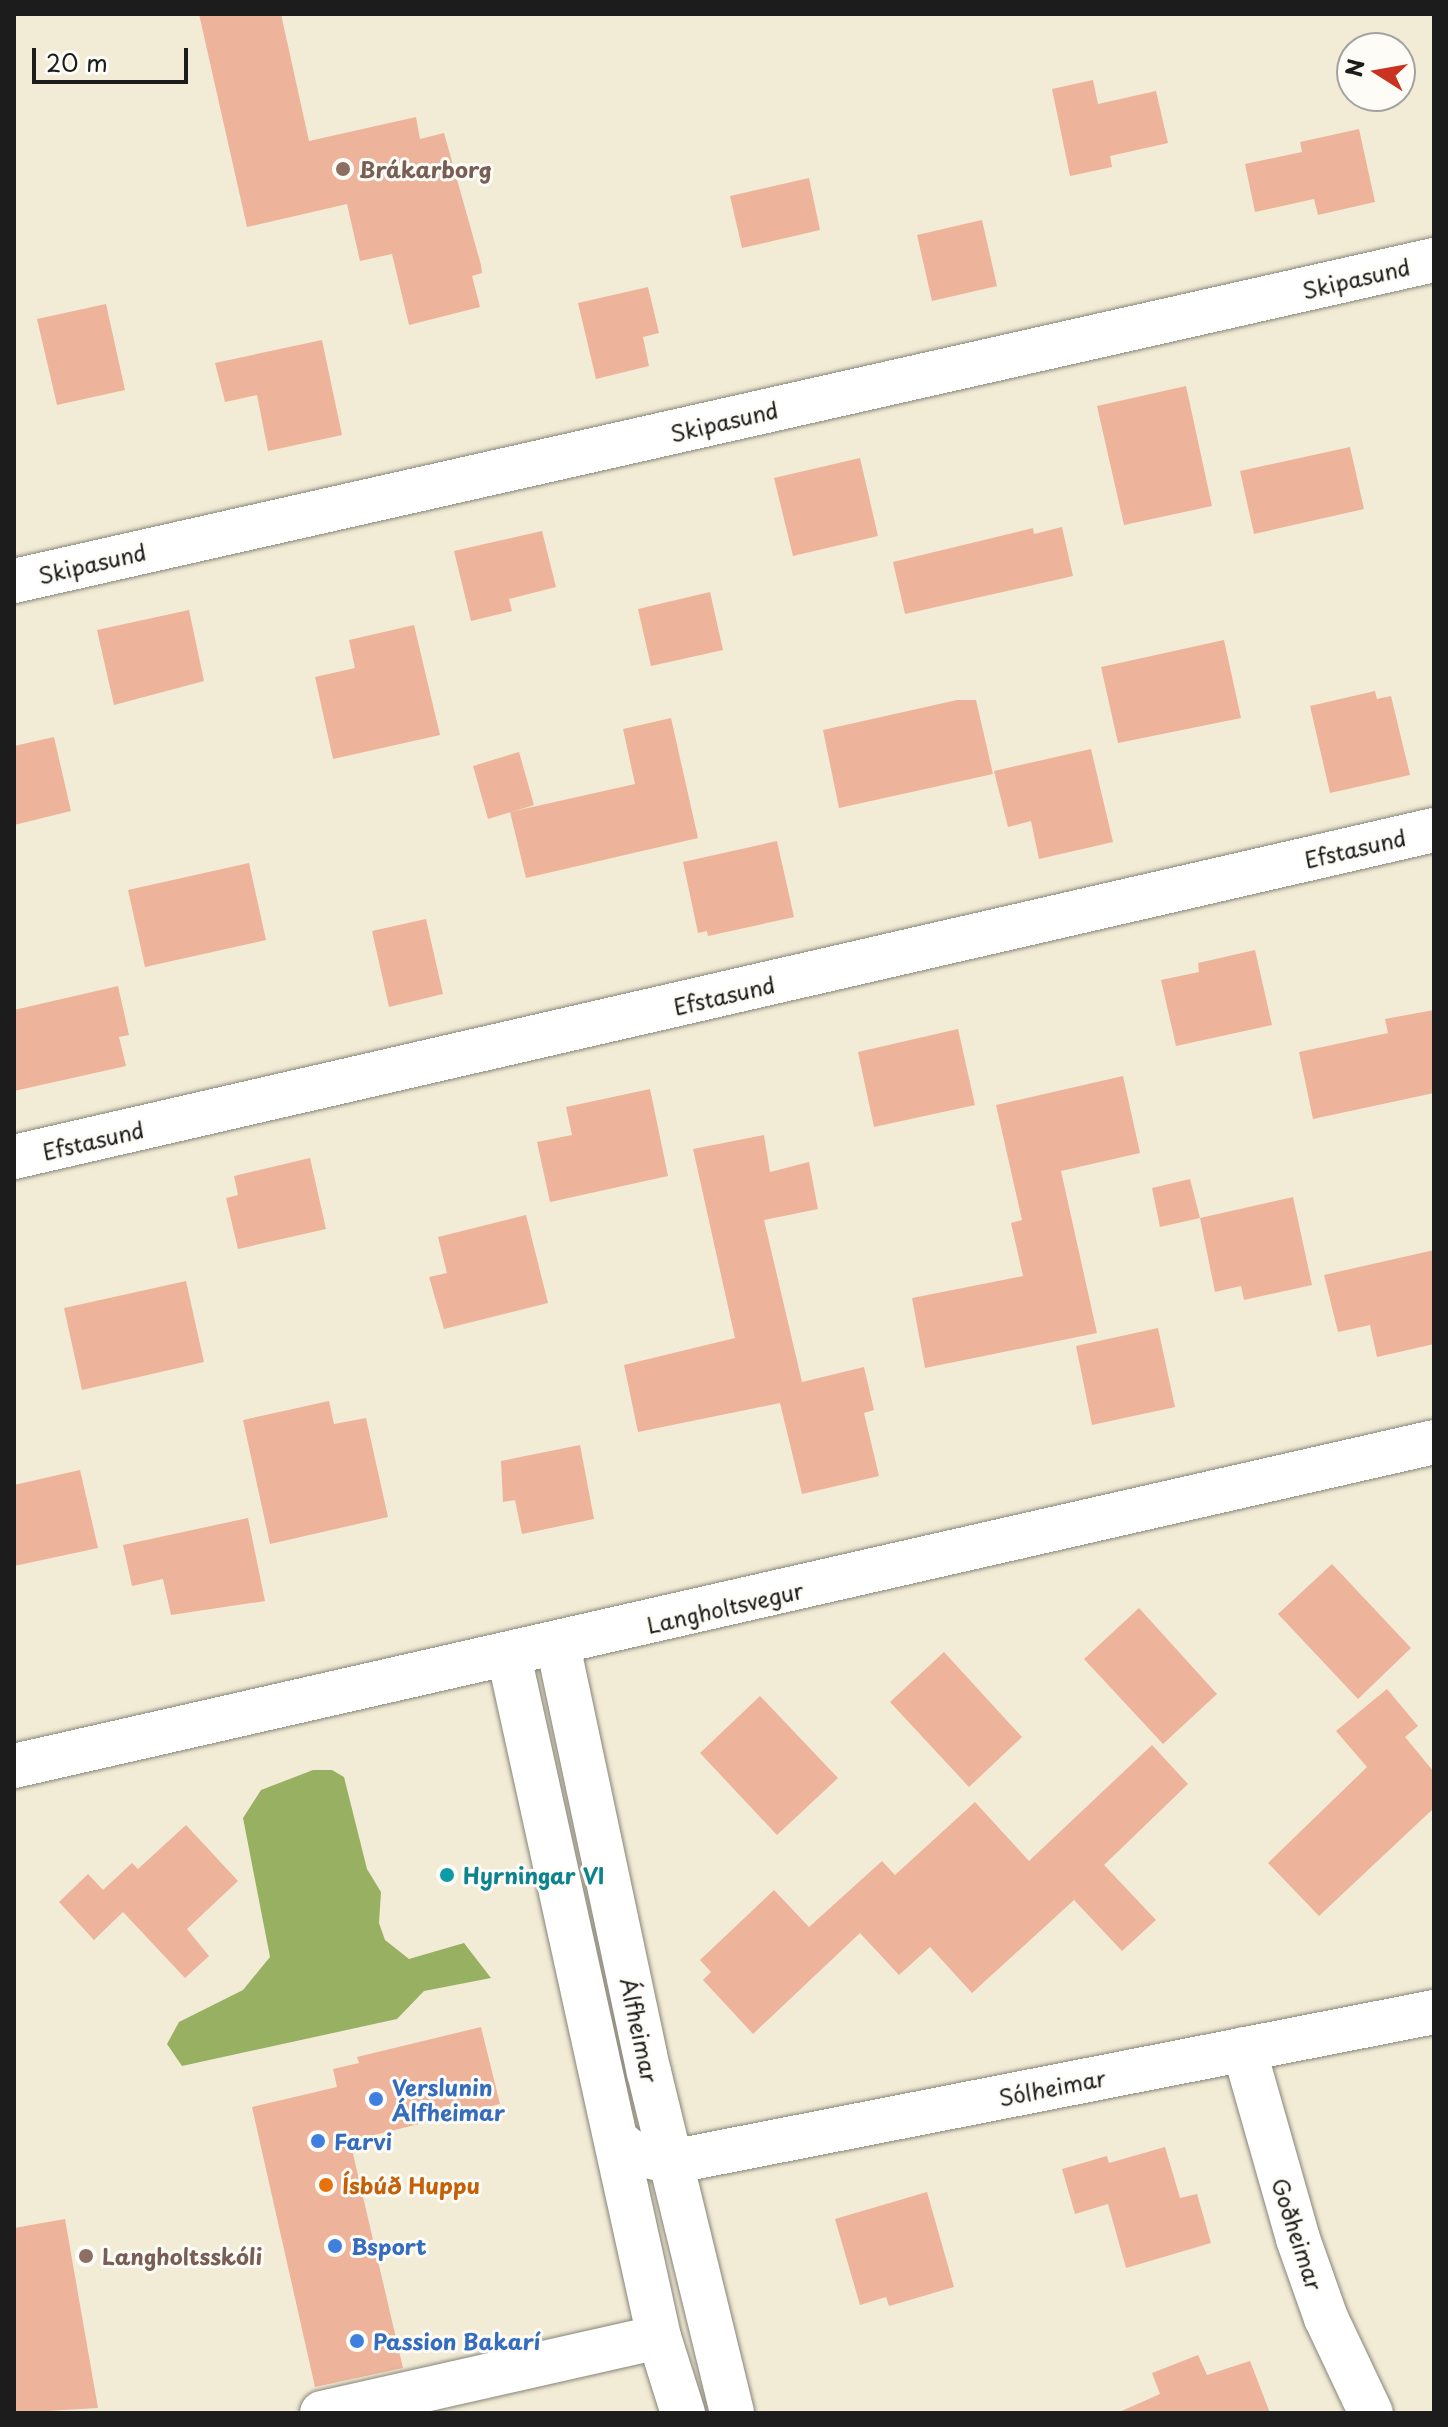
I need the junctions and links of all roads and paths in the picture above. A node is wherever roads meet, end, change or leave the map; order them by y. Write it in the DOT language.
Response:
graph roads {
  1 [pos="1434,260"];
  2 [pos="14,581"];
  3 [pos="1434,830"];
  4 [pos="14,1157"];
  5 [pos="1434,1442"];
  6 [pos="558,1645"];
  7 [pos="509,1656"];
  8 [pos="14,1766"];
  9 [pos="1434,2012"];
  10 [pos="1244,2049"];
  11 [pos="616,2140"];
  12 [pos="671,2162"];
  13 [pos="633,2214"];
  14 [pos="659,2337"];
  15 [pos="322,2413"];
  16 [pos="683,2413"];
  17 [pos="732,2413"];
  18 [pos="1371,2413"];
  1 -- 2 [label="street, Skipasund"];
  3 -- 4 [label="street, Efstasund"];
  5 -- 6 [label="street, Langholtsvegur"];
  6 -- 7 [label="street, Langholtsvegur"];
  6 -- 12 [label="street, Álfheimar"];
  7 -- 8 [label="street, Langholtsvegur"];
  7 -- 11 [label="street"];
  9 -- 10 [label="street, Sólheimar"];
  10 -- 12 [label="street, Sólheimar"];
  10 -- 18 [label="street, Goðheimar"];
  11 -- 12 [label="street, Sólheimar"];
  11 -- 13 [label="street"];
  12 -- 13 [label="street"];
  12 -- 17 [label="street, Álfheimar"];
  13 -- 14 [label="street"];
  14 -- 15 [label="street"];
  14 -- 16 [label="street"];
}
